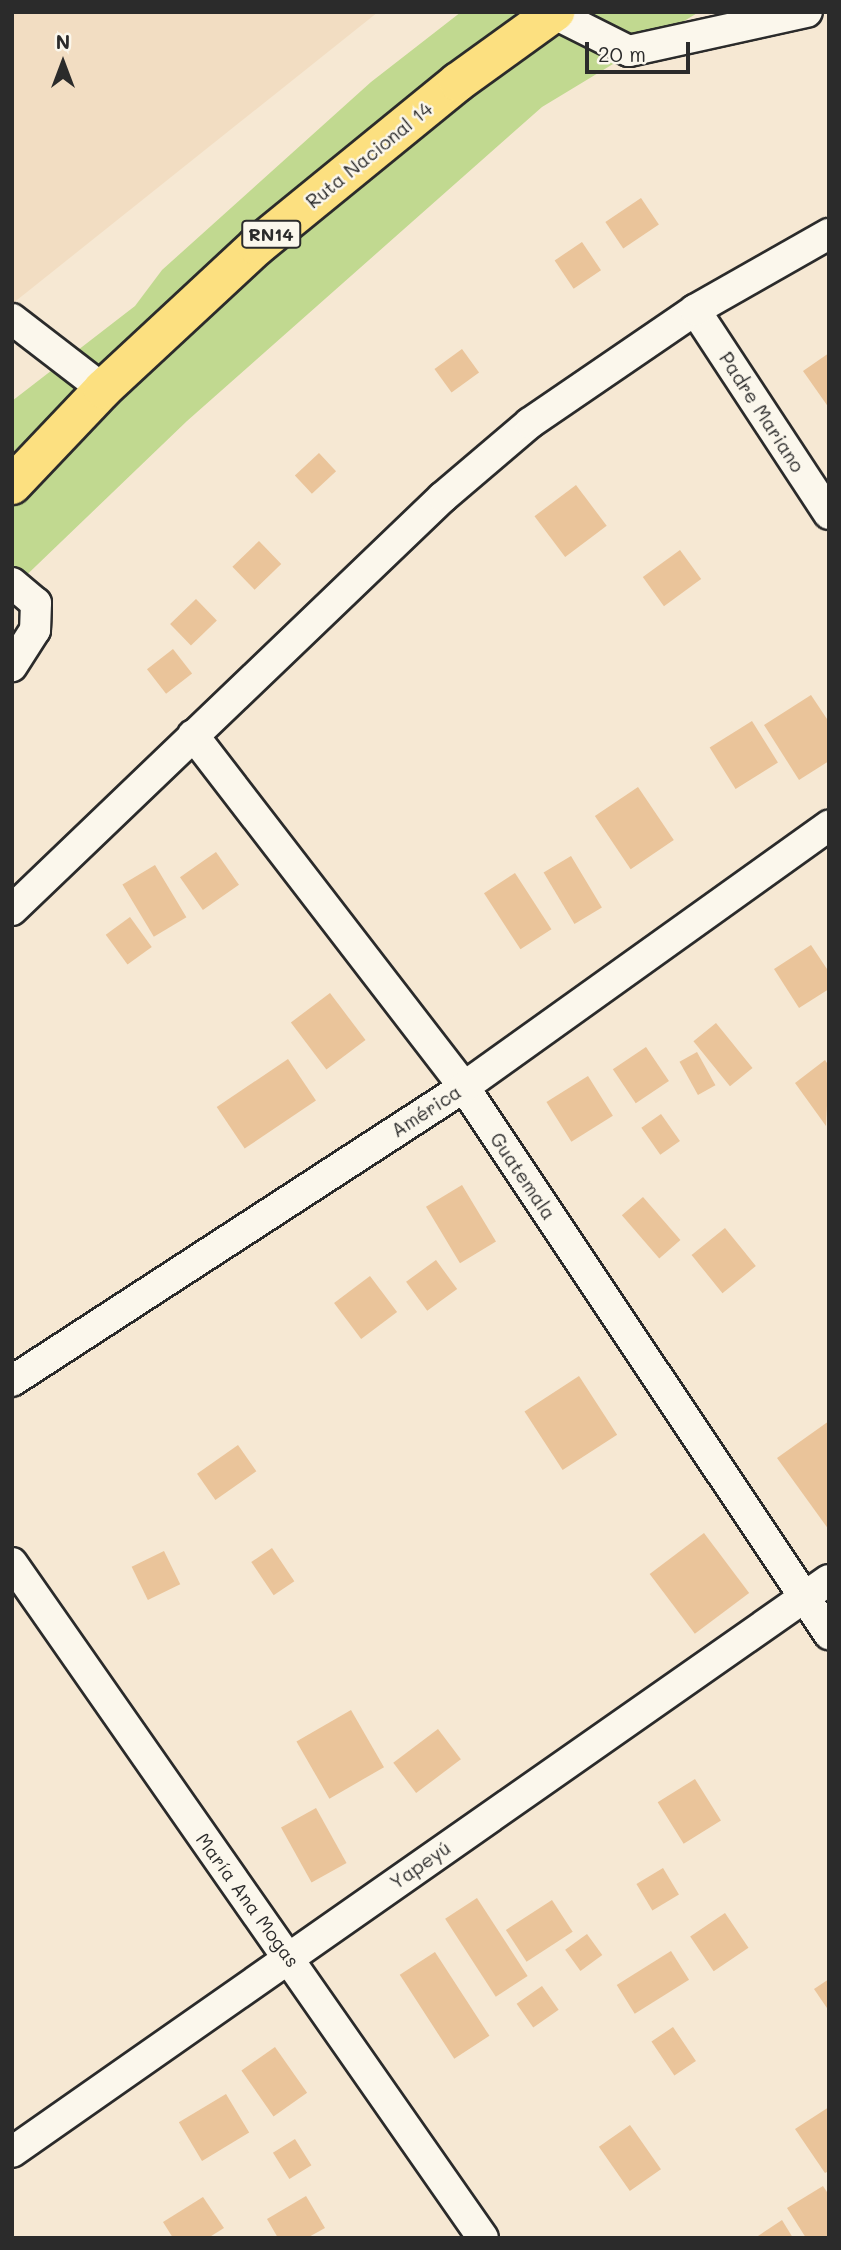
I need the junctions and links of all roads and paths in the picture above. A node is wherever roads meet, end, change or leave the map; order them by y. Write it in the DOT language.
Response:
graph roads {
  1 [pos="807,12"];
  2 [pos="554,13"];
  3 [pos="829,234"];
  4 [pos="695,310"];
  5 [pos="12,319"];
  6 [pos="103,389"];
  7 [pos="12,485"];
  8 [pos="829,514"];
  9 [pos="12,583"];
  10 [pos="12,666"];
  11 [pos="193,735"];
  12 [pos="829,826"];
  13 [pos="12,910"];
  14 [pos="464,1087"];
  15 [pos="12,1381"];
  16 [pos="12,1563"];
  17 [pos="829,1580"];
  18 [pos="803,1598"];
  19 [pos="829,1634"];
  20 [pos="289,1956"];
  21 [pos="12,2152"];
  22 [pos="483,2238"];
  1 -- 2 [label="street"];
  2 -- 6 [label="highway, Ruta Nacional 14 / RN14"];
  3 -- 4 [label="street"];
  4 -- 8 [label="street, Padre Mariano"];
  4 -- 11 [label="street"];
  5 -- 6 [label="street"];
  6 -- 7 [label="highway, Ruta Nacional 14 / RN14"];
  9 -- 10 [label="street"];
  11 -- 13 [label="street"];
  11 -- 14 [label="street, Guatemala"];
  12 -- 14 [label="street, América"];
  14 -- 15 [label="street, América"];
  14 -- 18 [label="street, Guatemala"];
  16 -- 20 [label="street, María Ana Mogas"];
  17 -- 18 [label="street, Yapeyú"];
  18 -- 19 [label="street, Guatemala"];
  18 -- 20 [label="street, Yapeyú"];
  20 -- 21 [label="street, Yapeyú"];
  20 -- 22 [label="street, María Ana Mogas"];
}
